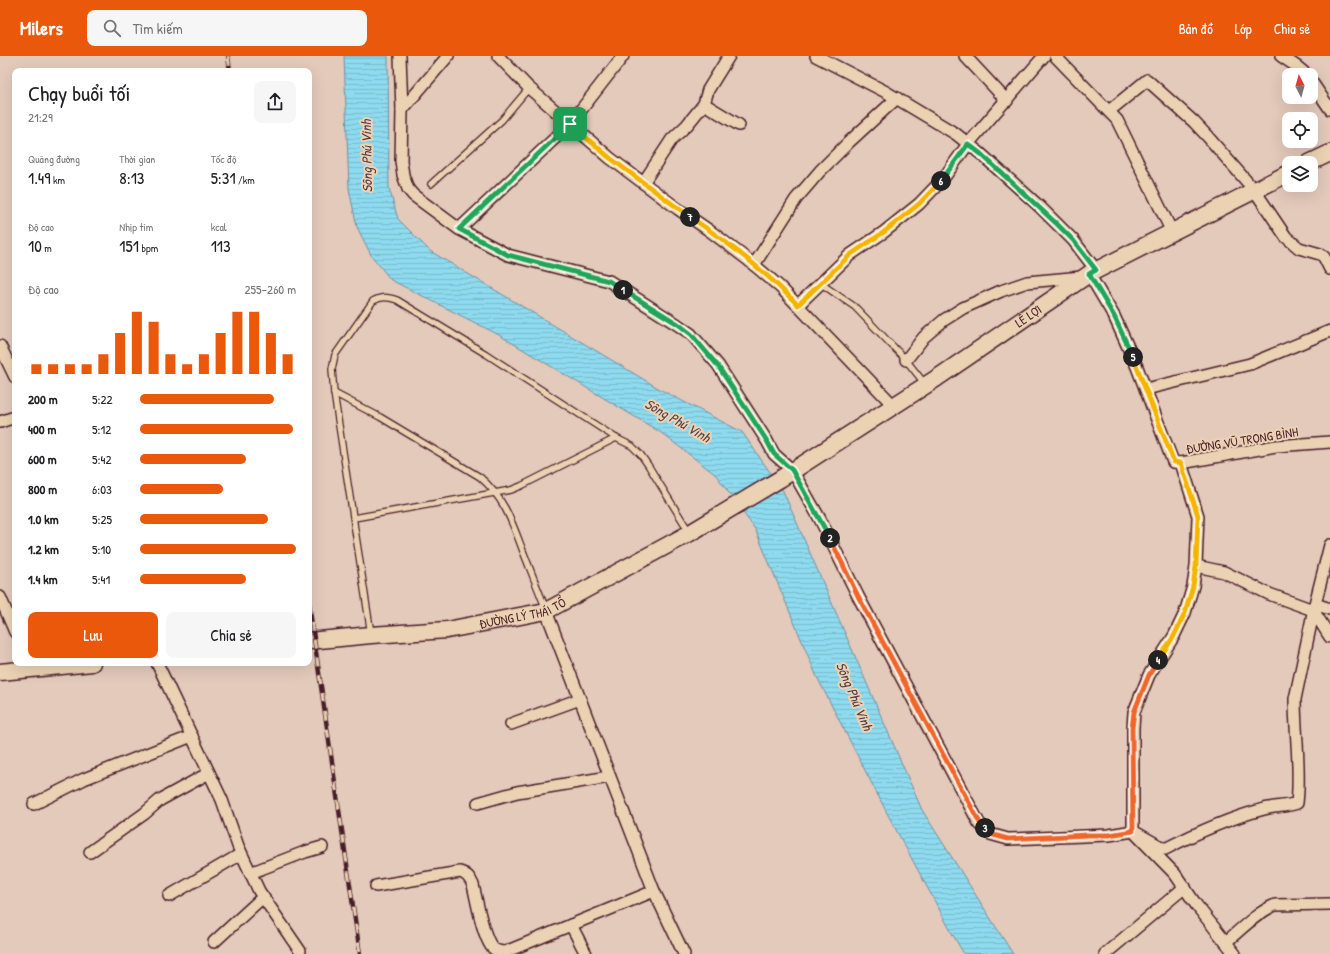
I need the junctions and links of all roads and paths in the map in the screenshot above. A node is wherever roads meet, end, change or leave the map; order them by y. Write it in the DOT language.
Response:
graph roads {
  1 [pos="400,56"];
  2 [pos="448,56"];
  3 [pos="498,56"];
  4 [pos="623,56"];
  5 [pos="729,56"];
  6 [pos="816,56"];
  7 [pos="965,56"];
  8 [pos="1044,56"];
  9 [pos="1055,56"];
  10 [pos="1281,56"];
  11 [pos="1298,68"];
  12 [pos="529,88"];
  13 [pos="1318,91"];
  14 [pos="897,98"];
  15 [pos="1007,101"];
  16 [pos="704,104"];
  17 [pos="1330,109"];
  18 [pos="402,110"];
  19 [pos="1109,112"];
  20 [pos="570,124"];
  21 [pos="739,125"];
  22 [pos="968,144"];
  23 [pos="1330,152"];
  24 [pos="1318,158"];
  25 [pos="1282,177"];
  26 [pos="643,183"];
  27 [pos="431,184"];
  28 [pos="1255,191"];
  29 [pos="459,229"];
  30 [pos="1172,232"];
  31 [pos="754,265"];
  32 [pos="1330,269"];
  33 [pos="1090,274"];
  34 [pos="820,283"];
  35 [pos="798,305"];
  36 [pos="1330,331"];
  37 [pos="0,346"];
  38 [pos="906,360"];
  39 [pos="12,371"];
  40 [pos="926,385"];
  41 [pos="1146,389"];
  42 [pos="334,393"];
  43 [pos="894,406"];
  44 [pos="12,418"];
  45 [pos="0,422"];
  46 [pos="616,438"];
  47 [pos="1330,442"];
  48 [pos="1181,463"];
  49 [pos="786,475"];
  50 [pos="496,493"];
  51 [pos="354,518"];
  52 [pos="716,518"];
  53 [pos="690,533"];
  54 [pos="1330,545"];
  55 [pos="1196,566"];
  56 [pos="0,597"];
  57 [pos="1314,607"];
  58 [pos="1330,608"];
  59 [pos="546,611"];
  60 [pos="12,625"];
  61 [pos="371,634"];
  62 [pos="1330,637"];
  63 [pos="312,641"];
  64 [pos="30,666"];
  65 [pos="158,666"];
  66 [pos="0,672"];
  67 [pos="580,699"];
  68 [pos="511,724"];
  69 [pos="192,736"];
  70 [pos="209,773"];
  71 [pos="609,777"];
  72 [pos="478,803"];
  73 [pos="34,804"];
  74 [pos="1133,831"];
  75 [pos="322,847"];
  76 [pos="90,852"];
  77 [pos="241,854"];
  78 [pos="250,873"];
  79 [pos="376,886"];
  80 [pos="1185,887"];
  81 [pos="654,891"];
  82 [pos="169,896"];
  83 [pos="263,897"];
  84 [pos="1330,904"];
  85 [pos="572,925"];
  86 [pos="214,942"];
  87 [pos="1226,942"];
  88 [pos="528,949"];
  89 [pos="300,951"];
  90 [pos="497,953"];
  91 [pos="586,954"];
  92 [pos="684,954"];
  93 [pos="1105,954"];
  94 [pos="1235,954"];
  1 -- 18 [label="street"];
  2 -- 18 [label="street"];
  3 -- 12 [label="street"];
  4 -- 20 [label="street"];
  5 -- 16 [label="street"];
  6 -- 14 [label="street, ĐƯỜNG VŨ TRỌNG BÌNH"];
  7 -- 15 [label="street"];
  8 -- 15 [label="street"];
  9 -- 19 [label="street"];
  10 -- 11 [label="street"];
  12 -- 20 [label="street"];
  12 -- 27 [label="lane"];
  13 -- 17 [label="street"];
  14 -- 22 [label="street, ĐƯỜNG VŨ TRỌNG BÌNH"];
  14 -- 31 [label="street"];
  15 -- 22 [label="street"];
  16 -- 21 [label="street"];
  16 -- 26 [label="street"];
  18 -- 29 [label="street"];
  19 -- 28 [label="street"];
  19 -- 30 [label="street"];
  20 -- 26 [label="street"];
  20 -- 29 [label="street"];
  22 -- 33 [label="street, ĐƯỜNG VŨ TRỌNG BÌNH"];
  22 -- 34 [label="street"];
  23 -- 24 [label="main road"];
  25 -- 28 [label="main road, LÊ LỢI"];
  26 -- 31 [label="street"];
  28 -- 30 [label="main road, LÊ LỢI"];
  28 -- 32 [label="street"];
  29 -- 49 [label="street"];
  30 -- 33 [label="main road, LÊ LỢI"];
  31 -- 35 [label="street"];
  33 -- 38 [label="street"];
  33 -- 40 [label="main road, LÊ LỢI"];
  33 -- 41 [label="street, ĐƯỜNG VŨ TRỌNG BÌNH"];
  34 -- 35 [label="street"];
  34 -- 38 [label="lane"];
  35 -- 43 [label="street"];
  36 -- 41 [label="street"];
  37 -- 39 [label="street"];
  38 -- 40 [label="lane"];
  40 -- 43 [label="main road, LÊ LỢI"];
  41 -- 48 [label="street, ĐƯỜNG VŨ TRỌNG BÌNH"];
  42 -- 46 [label="lane"];
  42 -- 50 [label="lane"];
  42 -- 51 [label="lane"];
  43 -- 49 [label="main road, LÊ LỢI"];
  44 -- 45 [label="street"];
  46 -- 50 [label="lane"];
  46 -- 53 [label="lane"];
  47 -- 48 [label="street, ĐƯỜNG VŨ TRỌNG BÌNH"];
  48 -- 55 [label="street"];
  49 -- 52 [label="main road, LÊ LỢI"];
  49 -- 74 [label="street"];
  50 -- 51 [label="lane"];
  50 -- 59 [label="lane"];
  51 -- 61 [label="lane"];
  52 -- 53 [label="main road, ĐƯỜNG LÝ THÁI TỔ"];
  53 -- 59 [label="main road, ĐƯỜNG LÝ THÁI TỔ"];
  54 -- 57 [label="street"];
  55 -- 57 [label="street"];
  55 -- 74 [label="street"];
  56 -- 60 [label="street"];
  57 -- 58 [label="street"];
  57 -- 62 [label="street"];
  57 -- 74 [label="street"];
  59 -- 61 [label="main road, ĐƯỜNG LÝ THÁI TỔ"];
  59 -- 67 [label="street"];
  61 -- 63 [label="main road, ĐƯỜNG LÝ THÁI TỔ"];
  64 -- 66 [label="main road"];
  65 -- 69 [label="street"];
  67 -- 68 [label="street"];
  67 -- 71 [label="street"];
  69 -- 70 [label="street"];
  69 -- 73 [label="street"];
  70 -- 76 [label="street"];
  70 -- 77 [label="street"];
  71 -- 72 [label="street"];
  71 -- 81 [label="street"];
  74 -- 80 [label="street"];
  75 -- 78 [label="street"];
  77 -- 78 [label="street"];
  77 -- 82 [label="street"];
  78 -- 83 [label="street"];
  79 -- 90 [label="street"];
  80 -- 87 [label="street"];
  80 -- 93 [label="street"];
  81 -- 85 [label="street"];
  81 -- 92 [label="street"];
  83 -- 86 [label="street"];
  83 -- 89 [label="street"];
  84 -- 87 [label="street"];
  85 -- 88 [label="street"];
  85 -- 91 [label="street"];
  87 -- 94 [label="street"];
  88 -- 90 [label="street"];
}
